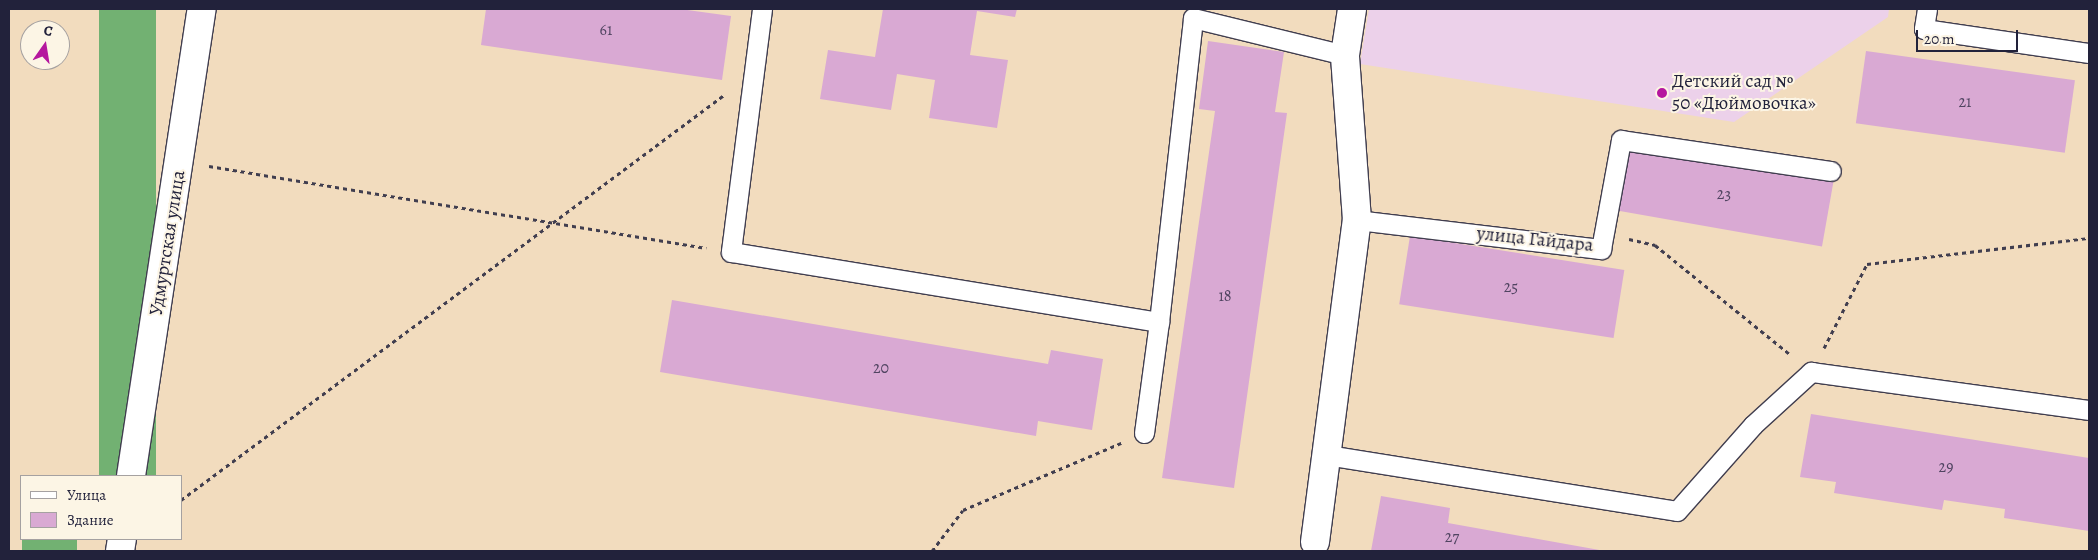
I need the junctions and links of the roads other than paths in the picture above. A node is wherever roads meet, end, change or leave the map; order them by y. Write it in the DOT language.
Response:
graph roads {
  1 [pos="202,9"];
  2 [pos="762,9"];
  3 [pos="1352,9"];
  4 [pos="1927,9"];
  5 [pos="1193,14"];
  6 [pos="2089,53"];
  7 [pos="1345,55"];
  8 [pos="1831,172"];
  9 [pos="1357,220"];
  10 [pos="1159,322"];
  11 [pos="2089,410"];
  12 [pos="1144,433"];
  13 [pos="1327,455"];
  14 [pos="131,475"];
  15 [pos="1315,542"];
  1 -- 14 [label="street, Удмуртская улица"];
  2 -- 10 [label="lane"];
  3 -- 7 [label="street"];
  4 -- 6 [label="lane"];
  5 -- 7 [label="lane"];
  5 -- 10 [label="lane"];
  7 -- 9 [label="street"];
  8 -- 9 [label="lane, улица Гайдара"];
  9 -- 13 [label="street"];
  10 -- 12 [label="lane"];
  11 -- 13 [label="lane"];
  13 -- 15 [label="street"];
}
